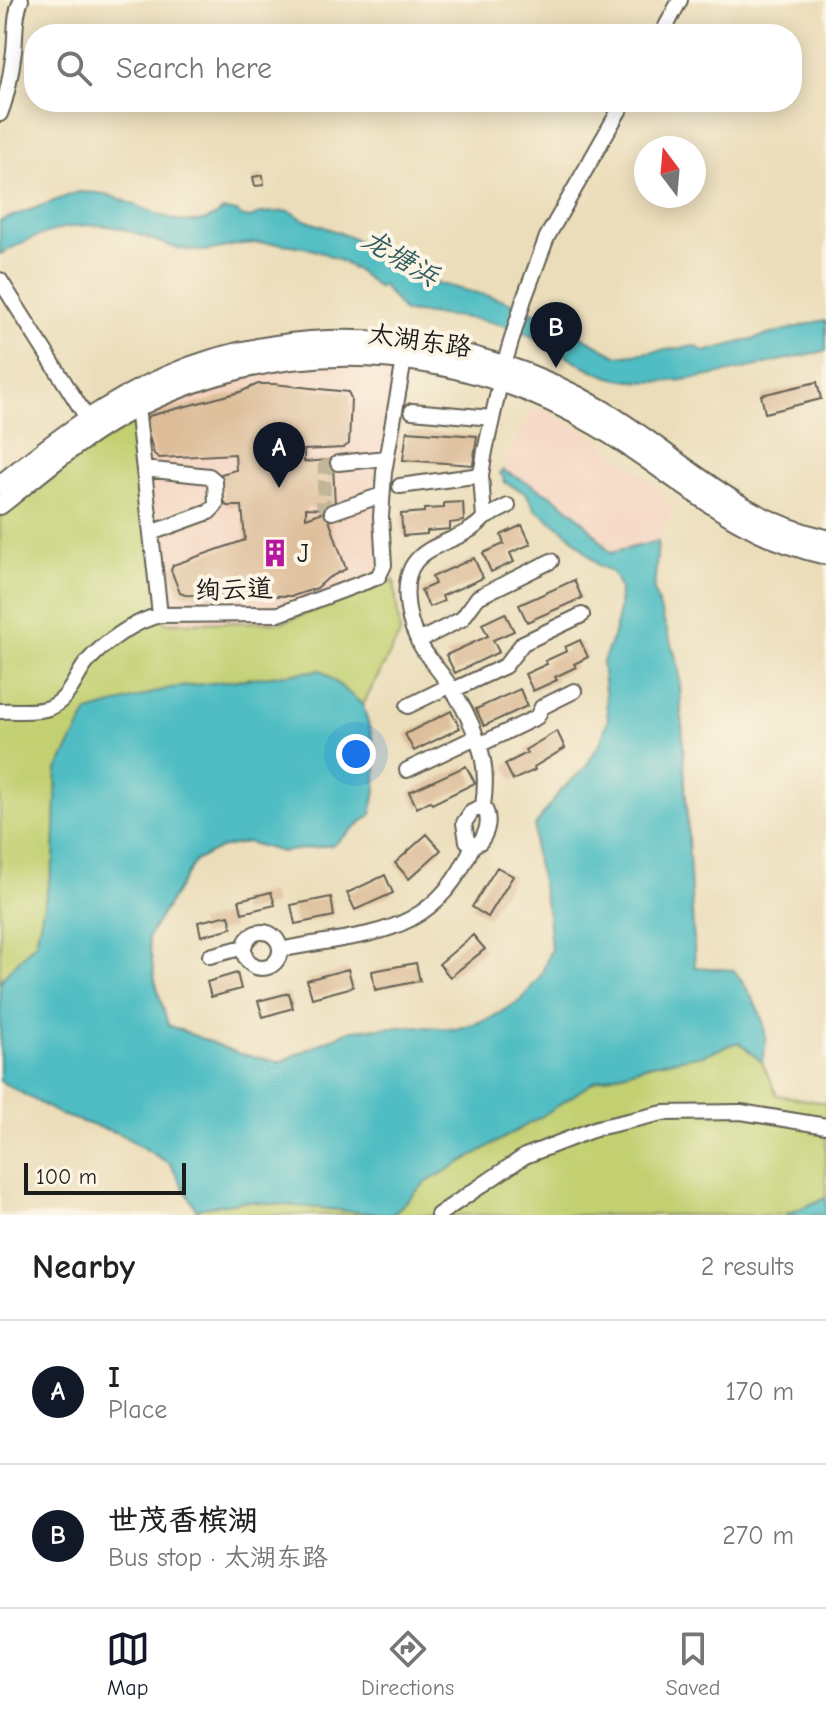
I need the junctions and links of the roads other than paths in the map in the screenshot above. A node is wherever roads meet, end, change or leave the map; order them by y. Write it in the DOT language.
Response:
graph roads {
  1 [pos="21,0"];
  2 [pos="680,0"];
  3 [pos="667,24"];
  4 [pos="618,112"];
  5 [pos="0,114"];
  6 [pos="0,280"];
  7 [pos="404,360"];
  8 [pos="503,373"];
  9 [pos="137,407"];
  10 [pos="412,411"];
  11 [pos="87,418"];
  12 [pos="492,418"];
  13 [pos="386,458"];
  14 [pos="338,463"];
  15 [pos="144,469"];
  16 [pos="481,475"];
  17 [pos="0,485"];
  18 [pos="400,486"];
  19 [pos="382,495"];
  20 [pos="0,505"];
  21 [pos="508,506"];
  22 [pos="332,512"];
  23 [pos="484,518"];
  24 [pos="151,533"];
  25 [pos="826,539"];
  26 [pos="826,555"];
  27 [pos="551,561"];
  28 [pos="160,615"];
  29 [pos="582,615"];
  30 [pos="418,641"];
  31 [pos="451,688"];
  32 [pos="574,691"];
  33 [pos="408,706"];
  34 [pos="0,711"];
  35 [pos="477,741"];
  36 [pos="407,770"];
  37 [pos="483,806"];
  38 [pos="473,845"];
  39 [pos="244,947"];
  40 [pos="280,950"];
  41 [pos="210,956"];
  42 [pos="826,1126"];
  43 [pos="438,1215"];
  1 -- 5 [label="street"];
  2 -- 3 [label="street"];
  4 -- 8 [label="street"];
  6 -- 11 [label="street"];
  7 -- 8 [label="main road, 太湖东路"];
  7 -- 9 [label="main road, 太湖东路"];
  7 -- 13 [label="street, 绚云道"];
  8 -- 11 [label="main road, 太湖东路"];
  8 -- 12 [label="street"];
  8 -- 25 [label="main road, 太湖东路"];
  8 -- 26 [label="main road, 太湖东路"];
  9 -- 15 [label="street"];
  9 -- 20 [label="main road, 太湖东路"];
  10 -- 12 [label="street"];
  11 -- 17 [label="main road, 太湖东路"];
  12 -- 16 [label="street"];
  13 -- 14 [label="street"];
  13 -- 19 [label="street, 绚云道"];
  15 -- 24 [label="street"];
  15 -- 24 [label="street"];
  16 -- 18 [label="street"];
  16 -- 23 [label="street"];
  19 -- 22 [label="street"];
  19 -- 28 [label="street, 绚云道"];
  21 -- 23 [label="street"];
  23 -- 30 [label="street"];
  24 -- 28 [label="street"];
  27 -- 30 [label="street"];
  28 -- 34 [label="street, 绚云道"];
  29 -- 31 [label="street"];
  30 -- 31 [label="street"];
  31 -- 33 [label="street"];
  31 -- 35 [label="street"];
  32 -- 35 [label="street"];
  35 -- 36 [label="street"];
  35 -- 37 [label="street"];
  37 -- 38 [label="street"];
  37 -- 38 [label="street"];
  38 -- 40 [label="street"];
  39 -- 40 [label="street"];
  39 -- 40 [label="street"];
  39 -- 41 [label="street"];
  42 -- 43 [label="street"];
}
